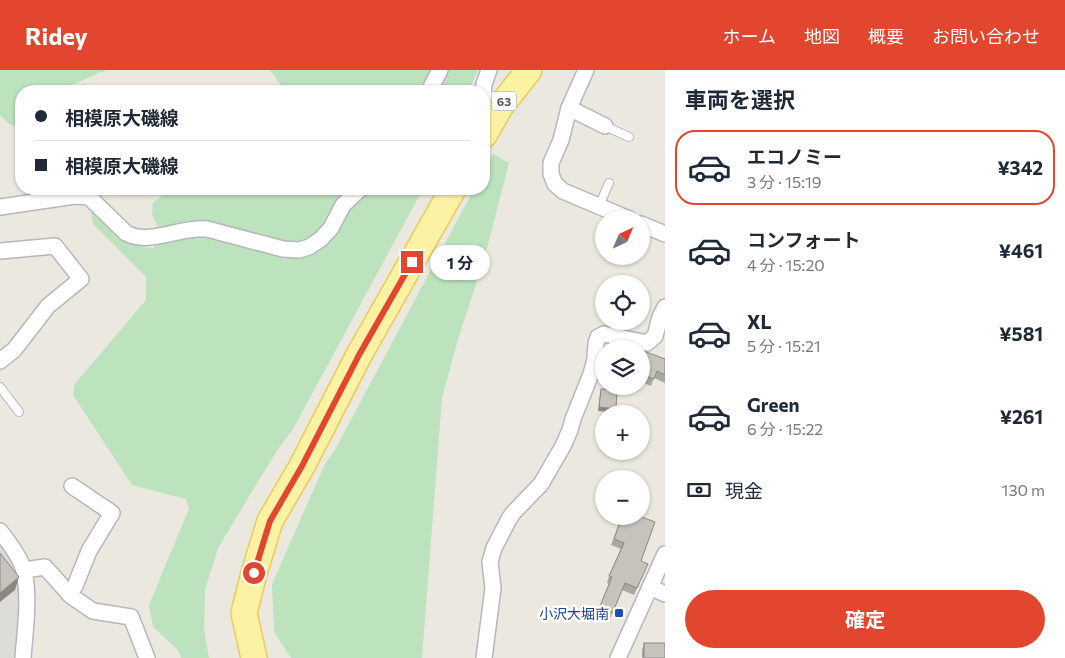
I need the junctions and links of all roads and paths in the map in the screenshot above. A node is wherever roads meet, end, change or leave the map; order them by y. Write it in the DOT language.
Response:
graph roads {
  1 [pos="440,70"];
  2 [pos="489,70"];
  3 [pos="530,70"];
  4 [pos="586,70"];
  5 [pos="432,85"];
  6 [pos="484,85"];
  7 [pos="569,108"];
  8 [pos="490,109"];
  9 [pos="605,126"];
  10 [pos="629,137"];
  11 [pos="609,183"];
  12 [pos="354,195"];
  13 [pos="450,195"];
  14 [pos="599,206"];
  15 [pos="0,207"];
  16 [pos="609,210"];
  17 [pos="650,228"];
  18 [pos="665,234"];
  19 [pos="0,251"];
  20 [pos="665,307"];
  21 [pos="0,361"];
  22 [pos="0,387"];
  23 [pos="20,412"];
  24 [pos="72,486"];
  25 [pos="0,531"];
  26 [pos="665,554"];
  27 [pos="24,570"];
  28 [pos="650,587"];
  29 [pos="69,594"];
  30 [pos="665,594"];
  31 [pos="23,658"];
  32 [pos="147,658"];
  33 [pos="254,658"];
  34 [pos="484,658"];
  35 [pos="618,658"];
  1 -- 5 [label="street"];
  2 -- 6 [label="street"];
  3 -- 8 [label="main road, 63"];
  4 -- 7 [label="street"];
  7 -- 9 [label="street"];
  7 -- 14 [label="street"];
  9 -- 10 [label="lane"];
  11 -- 14 [label="lane"];
  12 -- 15 [label="street"];
  13 -- 33 [label="main road"];
  14 -- 16 [label="street"];
  17 -- 18 [label="street"];
  19 -- 21 [label="street"];
  20 -- 34 [label="street"];
  22 -- 23 [label="lane"];
  24 -- 29 [label="street"];
  25 -- 27 [label="street"];
  26 -- 28 [label="street"];
  27 -- 29 [label="street"];
  27 -- 31 [label="street"];
  28 -- 30 [label="street"];
  28 -- 35 [label="street"];
  29 -- 32 [label="street"];
}
